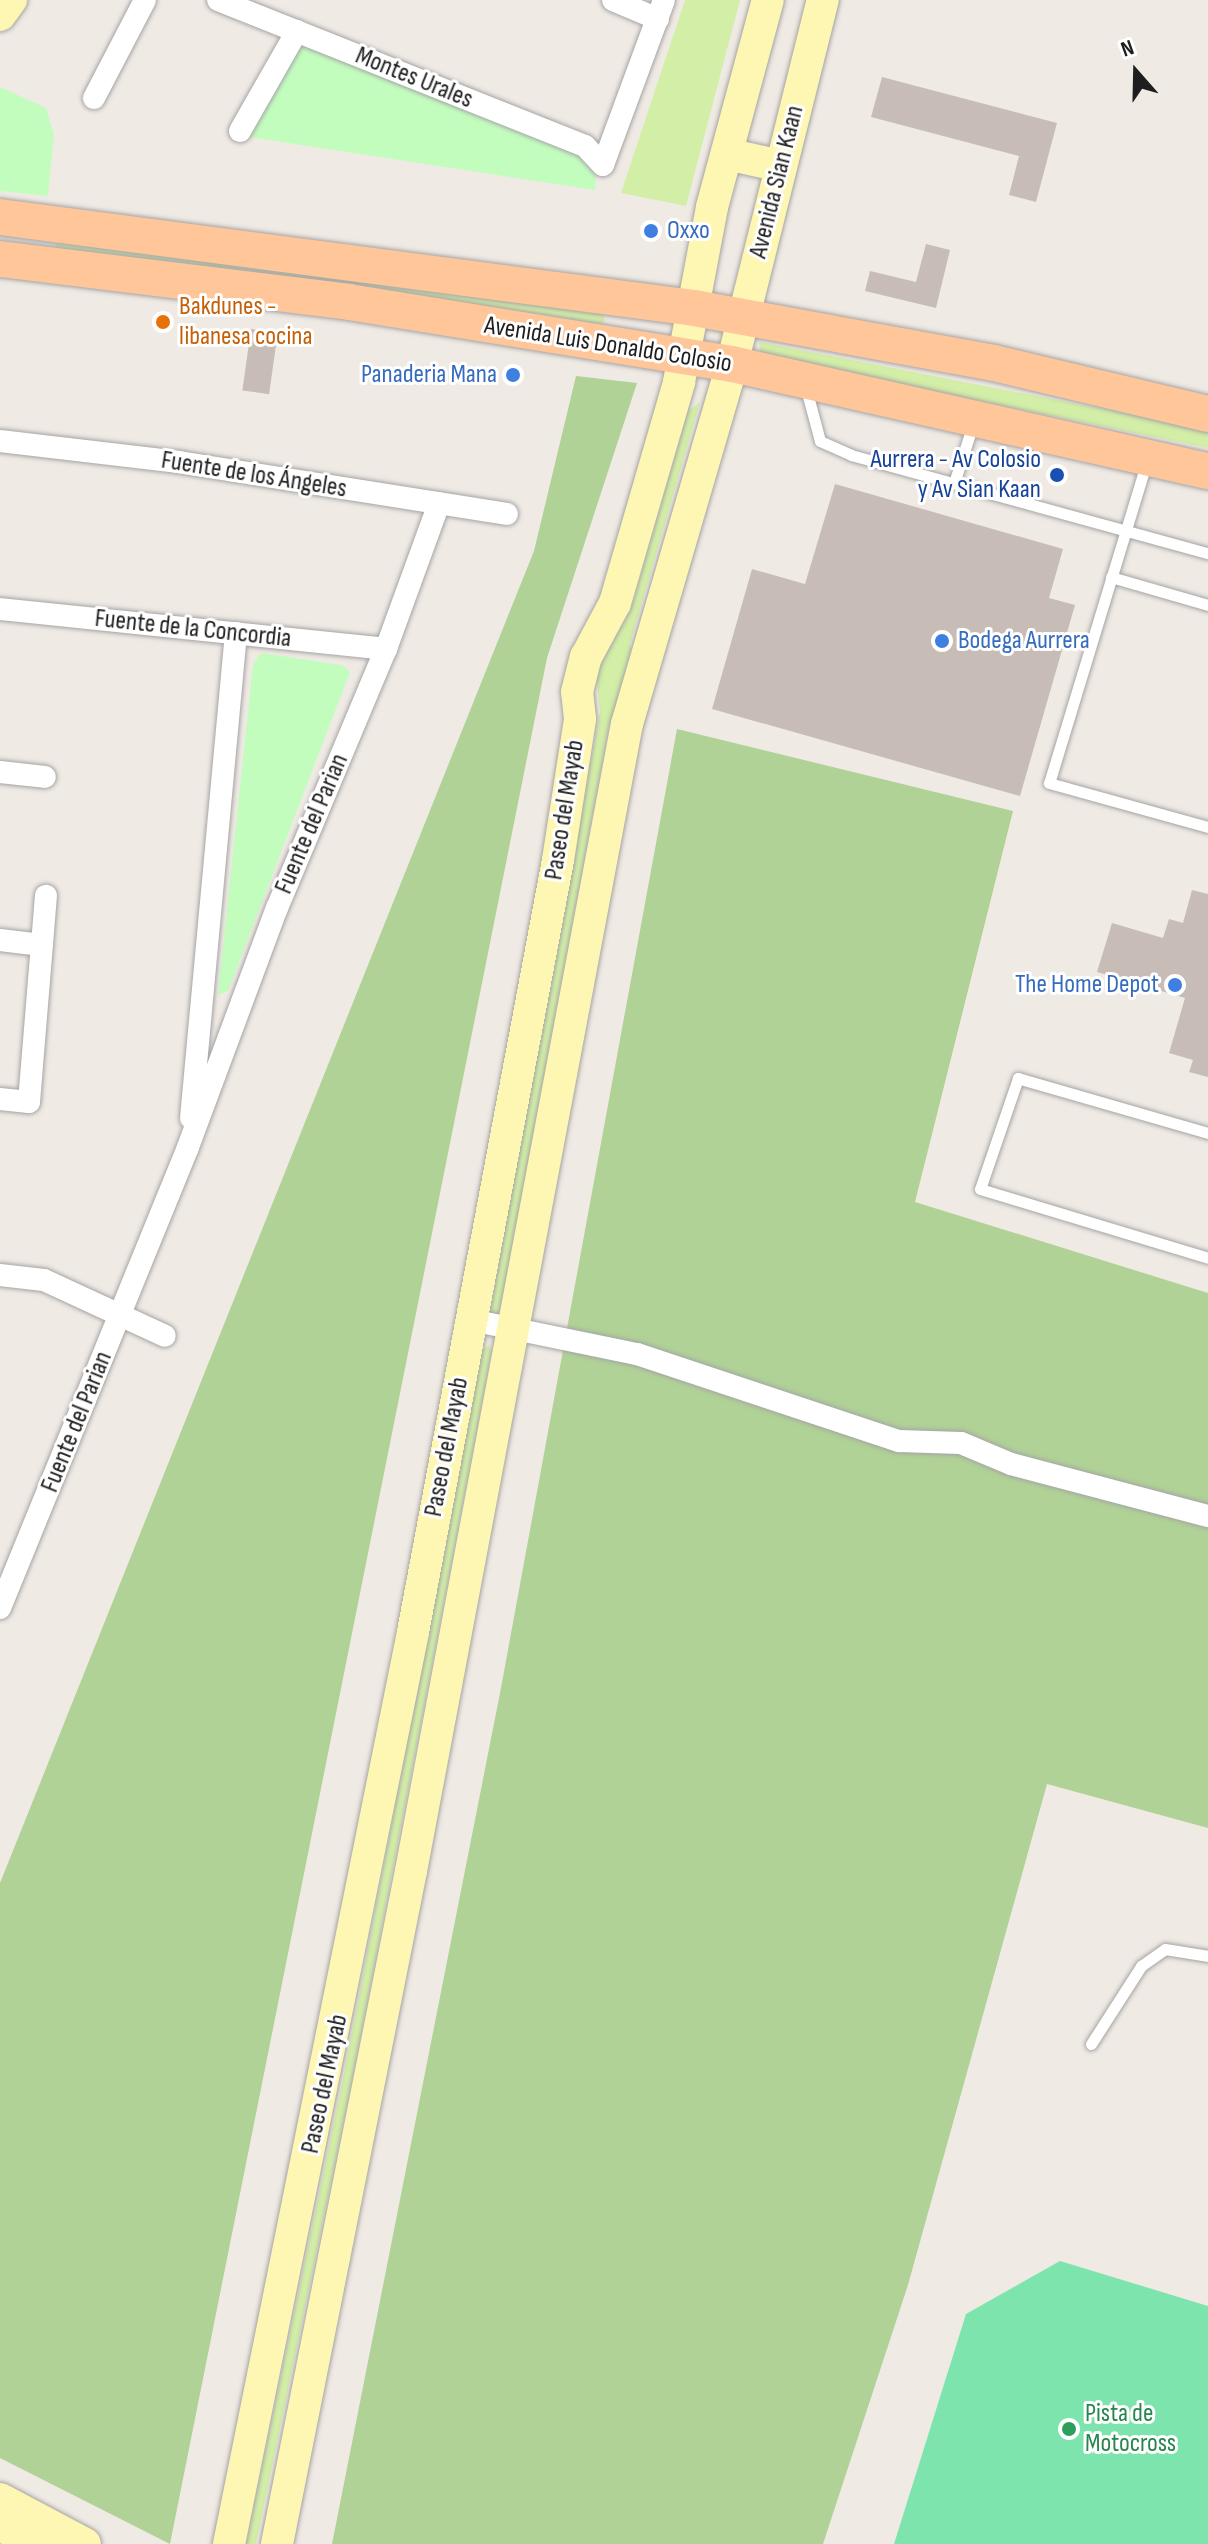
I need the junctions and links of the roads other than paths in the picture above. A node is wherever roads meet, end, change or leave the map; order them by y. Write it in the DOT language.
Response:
graph roads {
  1 [pos="11,0"];
  2 [pos="145,0"];
  3 [pos="218,0"];
  4 [pos="613,0"];
  5 [pos="768,0"];
  6 [pos="823,0"];
  7 [pos="661,9"];
  8 [pos="0,15"];
  9 [pos="297,31"];
  10 [pos="94,98"];
  11 [pos="240,131"];
  12 [pos="727,154"];
  13 [pos="781,166"];
  14 [pos="0,217"];
  15 [pos="37,221"];
  16 [pos="17,261"];
  17 [pos="694,308"];
  18 [pos="743,318"];
  19 [pos="685,359"];
  20 [pos="732,364"];
  21 [pos="804,381"];
  22 [pos="1208,414"];
  23 [pos="976,416"];
  24 [pos="0,441"];
  25 [pos="1148,455"];
  26 [pos="1208,471"];
  27 [pos="954,483"];
  28 [pos="439,503"];
  29 [pos="507,514"];
  30 [pos="1125,531"];
  31 [pos="1208,553"];
  32 [pos="1111,577"];
  33 [pos="1208,605"];
  34 [pos="0,609"];
  35 [pos="236,633"];
  36 [pos="386,649"];
  37 [pos="0,772"];
  38 [pos="45,777"];
  39 [pos="1208,827"];
  40 [pos="46,896"];
  41 [pos="0,940"];
  42 [pos="42,945"];
  43 [pos="0,1099"];
  44 [pos="1208,1133"];
  45 [pos="188,1147"];
  46 [pos="1208,1258"];
  47 [pos="0,1275"];
  48 [pos="120,1316"];
  49 [pos="471,1320"];
  50 [pos="512,1327"];
  51 [pos="165,1336"];
  52 [pos="1208,1516"];
  53 [pos="3,1594"];
  54 [pos="1208,1956"];
  55 [pos="1091,2044"];
  56 [pos="0,2499"];
  57 [pos="0,2525"];
  58 [pos="37,2544"];
  59 [pos="85,2544"];
  60 [pos="229,2544"];
  61 [pos="277,2544"];
  1 -- 8 [label="main road"];
  2 -- 10 [label="street"];
  3 -- 9 [label="street, Montes Urales"];
  4 -- 7 [label="street"];
  5 -- 12 [label="main road, Avenida Sian Kaan"];
  6 -- 13 [label="main road, Avenida Sian Kaan"];
  7 -- 9 [label="street, Montes Urales"];
  9 -- 11 [label="street"];
  12 -- 13 [label="main road"];
  12 -- 17 [label="main road, Avenida Sian Kaan"];
  13 -- 18 [label="main road, Avenida Sian Kaan"];
  14 -- 15 [label="main road, Avenida Luis Donaldo Colosio"];
  15 -- 16 [label="main road"];
  15 -- 17 [label="main road, Avenida Luis Donaldo Colosio"];
  16 -- 19 [label="main road, Avenida Luis Donaldo Colosio"];
  17 -- 18 [label="main road, Avenida Luis Donaldo Colosio"];
  17 -- 19 [label="main road, Avenida Sian Kaan"];
  18 -- 20 [label="main road, Avenida Sian Kaan"];
  18 -- 22 [label="main road, Avenida Luis Donaldo Colosio"];
  19 -- 20 [label="main road, Avenida Luis Donaldo Colosio"];
  19 -- 49 [label="main road, Paseo del Mayab"];
  20 -- 21 [label="main road, Avenida Luis Donaldo Colosio"];
  20 -- 50 [label="main road, Paseo del Mayab"];
  21 -- 23 [label="main road, Avenida Luis Donaldo Colosio"];
  21 -- 27 [label="lane"];
  23 -- 25 [label="main road, Avenida Luis Donaldo Colosio"];
  23 -- 27 [label="lane"];
  24 -- 28 [label="street, Fuente de los Ángeles"];
  25 -- 26 [label="main road, Avenida Luis Donaldo Colosio"];
  25 -- 30 [label="lane"];
  27 -- 30 [label="lane"];
  28 -- 29 [label="street, Fuente de los Ángeles"];
  28 -- 36 [label="street, Fuente del Parian"];
  30 -- 31 [label="lane"];
  30 -- 32 [label="lane"];
  32 -- 33 [label="lane"];
  32 -- 39 [label="lane"];
  34 -- 35 [label="street, Fuente de la Concordia"];
  35 -- 36 [label="street, Fuente de la Concordia"];
  35 -- 45 [label="street, Fuente del Parian"];
  36 -- 45 [label="street, Fuente del Parian"];
  37 -- 38 [label="street"];
  40 -- 42 [label="street"];
  41 -- 42 [label="street"];
  42 -- 43 [label="street"];
  44 -- 46 [label="lane"];
  45 -- 48 [label="street, Fuente del Parian"];
  47 -- 48 [label="street"];
  48 -- 51 [label="street"];
  48 -- 53 [label="street, Fuente del Parian"];
  49 -- 50 [label="street"];
  49 -- 60 [label="main road, Paseo del Mayab"];
  50 -- 52 [label="street"];
  50 -- 61 [label="main road, Paseo del Mayab"];
  54 -- 55 [label="lane"];
  56 -- 59 [label="main road"];
  57 -- 58 [label="main road"];
}
